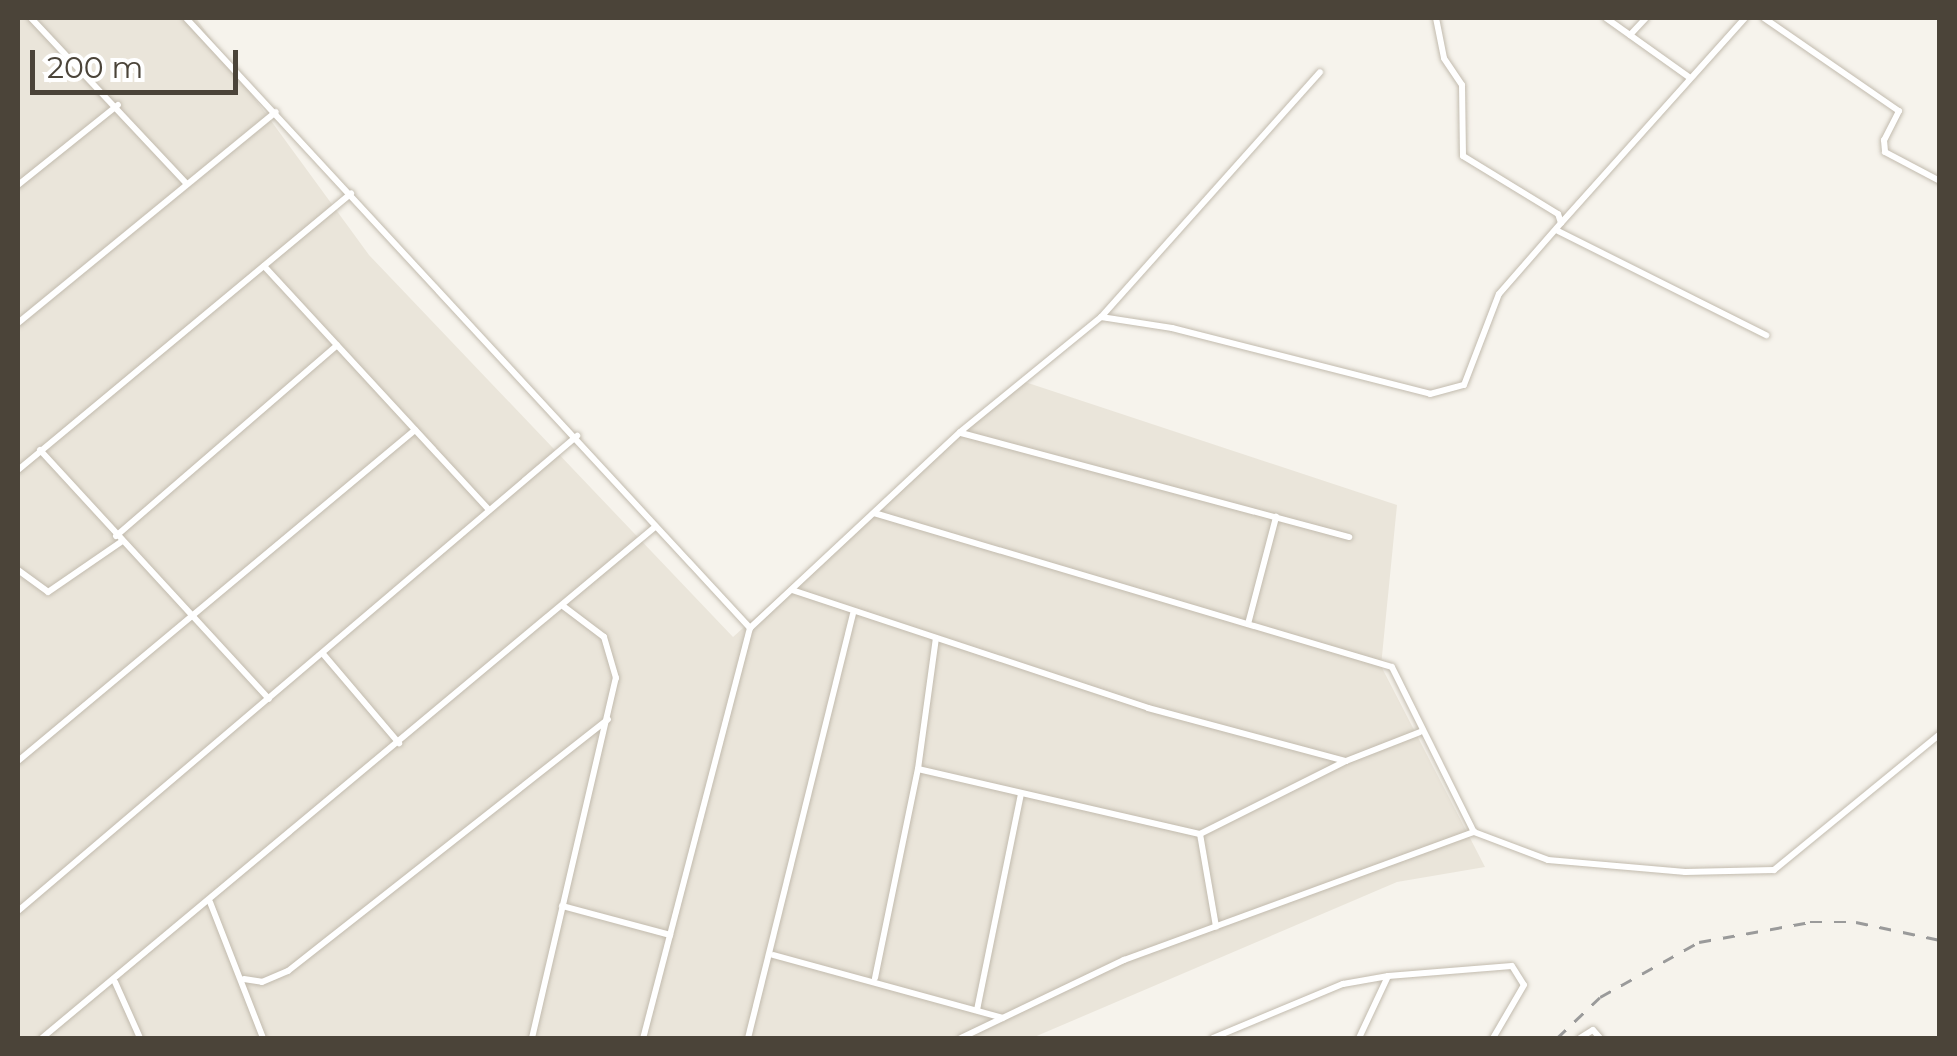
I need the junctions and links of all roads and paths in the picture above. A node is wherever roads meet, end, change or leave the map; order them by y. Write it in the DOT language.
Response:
graph roads {
  1 [pos="31,18"];
  2 [pos="186,18"];
  3 [pos="1436,18"];
  4 [pos="1606,18"];
  5 [pos="1646,18"];
  6 [pos="1745,18"];
  7 [pos="1764,18"];
  8 [pos="1630,35"];
  9 [pos="1320,72"];
  10 [pos="1690,78"];
  11 [pos="118,105"];
  12 [pos="276,112"];
  13 [pos="1940,181"];
  14 [pos="186,183"];
  15 [pos="18,185"];
  16 [pos="351,194"];
  17 [pos="1560,227"];
  18 [pos="264,266"];
  19 [pos="1102,317"];
  20 [pos="18,323"];
  21 [pos="1766,336"];
  22 [pos="337,345"];
  23 [pos="415,430"];
  24 [pos="960,432"];
  25 [pos="578,436"];
  26 [pos="40,450"];
  27 [pos="18,470"];
  28 [pos="489,510"];
  29 [pos="874,512"];
  30 [pos="1276,517"];
  31 [pos="656,526"];
  32 [pos="1349,536"];
  33 [pos="119,539"];
  34 [pos="18,570"];
  35 [pos="792,590"];
  36 [pos="563,606"];
  37 [pos="854,614"];
  38 [pos="192,616"];
  39 [pos="1248,624"];
  40 [pos="750,628"];
  41 [pos="936,638"];
  42 [pos="324,655"];
  43 [pos="269,700"];
  44 [pos="608,719"];
  45 [pos="1420,732"];
  46 [pos="1940,734"];
  47 [pos="399,744"];
  48 [pos="18,759"];
  49 [pos="1346,761"];
  50 [pos="918,769"];
  51 [pos="1021,794"];
  52 [pos="1474,832"];
  53 [pos="1200,834"];
  54 [pos="210,902"];
  55 [pos="562,906"];
  56 [pos="18,911"];
  57 [pos="1216,926"];
  58 [pos="670,934"];
  59 [pos="773,955"];
  60 [pos="1388,976"];
  61 [pos="875,978"];
  62 [pos="244,979"];
  63 [pos="116,982"];
  64 [pos="977,1010"];
  65 [pos="1005,1019"];
  66 [pos="42,1038"];
  67 [pos="140,1038"];
  68 [pos="263,1038"];
  69 [pos="532,1038"];
  70 [pos="642,1038"];
  71 [pos="748,1038"];
  72 [pos="962,1038"];
  73 [pos="1213,1038"];
  74 [pos="1359,1038"];
  75 [pos="1492,1038"];
  76 [pos="1580,1038"];
  77 [pos="1600,1038"];
  1 -- 11 [label="street"];
  2 -- 12 [label="street"];
  3 -- 17 [label="street"];
  4 -- 8 [label="street"];
  5 -- 8 [label="street"];
  6 -- 10 [label="street"];
  7 -- 13 [label="street"];
  8 -- 10 [label="street"];
  9 -- 19 [label="street"];
  10 -- 17 [label="street"];
  11 -- 14 [label="street"];
  11 -- 15 [label="street"];
  12 -- 14 [label="street"];
  12 -- 16 [label="street"];
  14 -- 20 [label="street"];
  16 -- 18 [label="street"];
  16 -- 25 [label="street"];
  17 -- 19 [label="street"];
  17 -- 21 [label="street"];
  18 -- 22 [label="street"];
  18 -- 26 [label="street"];
  19 -- 24 [label="street"];
  22 -- 23 [label="street"];
  22 -- 33 [label="street"];
  23 -- 28 [label="street"];
  23 -- 38 [label="street"];
  24 -- 29 [label="street"];
  24 -- 30 [label="street"];
  25 -- 28 [label="street"];
  25 -- 31 [label="street"];
  26 -- 27 [label="street"];
  26 -- 33 [label="street"];
  28 -- 42 [label="street"];
  29 -- 35 [label="street"];
  29 -- 39 [label="street"];
  30 -- 32 [label="street"];
  30 -- 39 [label="street"];
  31 -- 36 [label="street"];
  31 -- 40 [label="street"];
  33 -- 34 [label="street"];
  33 -- 38 [label="street"];
  35 -- 37 [label="street"];
  35 -- 40 [label="street"];
  36 -- 44 [label="street"];
  36 -- 47 [label="street"];
  37 -- 41 [label="street"];
  37 -- 59 [label="street"];
  38 -- 43 [label="street"];
  38 -- 48 [label="street"];
  39 -- 45 [label="street"];
  40 -- 58 [label="street"];
  41 -- 49 [label="street"];
  41 -- 50 [label="street"];
  42 -- 43 [label="street"];
  42 -- 47 [label="street"];
  43 -- 56 [label="street"];
  44 -- 55 [label="street"];
  44 -- 62 [label="street"];
  45 -- 49 [label="street"];
  45 -- 52 [label="street"];
  46 -- 52 [label="street"];
  47 -- 54 [label="street"];
  49 -- 53 [label="street"];
  50 -- 51 [label="street"];
  50 -- 61 [label="street"];
  51 -- 53 [label="street"];
  51 -- 64 [label="street"];
  52 -- 57 [label="street"];
  53 -- 57 [label="street"];
  54 -- 62 [label="street"];
  54 -- 63 [label="street"];
  55 -- 58 [label="street"];
  55 -- 69 [label="street"];
  57 -- 65 [label="street"];
  58 -- 70 [label="street"];
  59 -- 61 [label="street"];
  59 -- 71 [label="street"];
  60 -- 73 [label="street"];
  60 -- 74 [label="street"];
  60 -- 75 [label="street"];
  61 -- 64 [label="street"];
  62 -- 68 [label="street"];
  63 -- 66 [label="street"];
  63 -- 67 [label="street"];
  64 -- 65 [label="street"];
  65 -- 72 [label="street"];
  76 -- 77 [label="street"];
}
